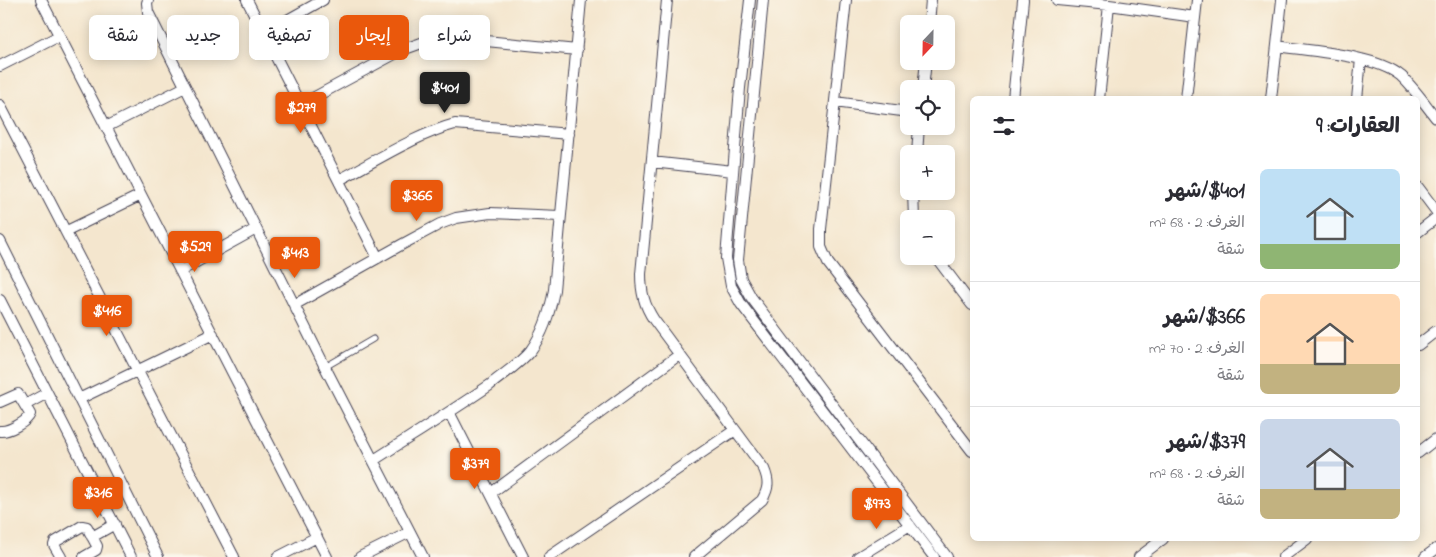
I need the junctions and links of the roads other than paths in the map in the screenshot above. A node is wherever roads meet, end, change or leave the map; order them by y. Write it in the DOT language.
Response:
graph roads {
  1 [pos="40,0"];
  2 [pos="148,0"];
  3 [pos="247,0"];
  4 [pos="323,0"];
  5 [pos="581,0"];
  6 [pos="667,0"];
  7 [pos="750,0"];
  8 [pos="763,0"];
  9 [pos="846,0"];
  10 [pos="931,0"];
  11 [pos="1023,0"];
  12 [pos="1057,0"];
  13 [pos="1197,0"];
  14 [pos="1282,0"];
  15 [pos="1109,5"];
  16 [pos="255,15"];
  17 [pos="296,15"];
  18 [pos="930,15"];
  19 [pos="1195,17"];
  20 [pos="59,36"];
  21 [pos="1277,46"];
  22 [pos="577,50"];
  23 [pos="1361,59"];
  24 [pos="278,60"];
  25 [pos="0,66"];
  26 [pos="185,87"];
  27 [pos="740,88"];
  28 [pos="755,88"];
  29 [pos="1013,96"];
  30 [pos="1099,96"];
  31 [pos="1186,96"];
  32 [pos="1271,96"];
  33 [pos="1357,96"];
  34 [pos="1417,96"];
  35 [pos="1420,99"];
  36 [pos="835,102"];
  37 [pos="0,105"];
  38 [pos="300,105"];
  39 [pos="900,111"];
  40 [pos="1436,118"];
  41 [pos="106,126"];
  42 [pos="569,134"];
  43 [pos="652,162"];
  44 [pos="733,171"];
  45 [pos="339,180"];
  46 [pos="1420,190"];
  47 [pos="141,195"];
  48 [pos="1436,211"];
  49 [pos="560,216"];
  50 [pos="1436,218"];
  51 [pos="256,229"];
  52 [pos="1420,230"];
  53 [pos="67,232"];
  54 [pos="0,241"];
  55 [pos="378,258"];
  56 [pos="942,265"];
  57 [pos="180,270"];
  58 [pos="0,300"];
  59 [pos="970,303"];
  60 [pos="294,305"];
  61 [pos="1436,331"];
  62 [pos="213,334"];
  63 [pos="373,339"];
  64 [pos="1420,343"];
  65 [pos="679,355"];
  66 [pos="325,367"];
  67 [pos="138,370"];
  68 [pos="48,393"];
  69 [pos="79,399"];
  70 [pos="0,402"];
  71 [pos="25,405"];
  72 [pos="450,412"];
  73 [pos="735,430"];
  74 [pos="0,432"];
  75 [pos="1436,439"];
  76 [pos="970,448"];
  77 [pos="1420,451"];
  78 [pos="374,460"];
  79 [pos="491,493"];
  80 [pos="115,524"];
  81 [pos="910,525"];
  82 [pos="410,532"];
  83 [pos="92,537"];
  84 [pos="317,537"];
  85 [pos="1156,541"];
  86 [pos="1304,541"];
  87 [pos="1436,549"];
  88 [pos="699,556"];
  89 [pos="61,557"];
  90 [pos="84,557"];
  91 [pos="131,557"];
  92 [pos="158,557"];
  93 [pos="234,557"];
  94 [pos="278,557"];
  95 [pos="327,557"];
  96 [pos="360,557"];
  97 [pos="423,557"];
  98 [pos="523,557"];
  99 [pos="549,557"];
  100 [pos="858,557"];
  101 [pos="934,557"];
  102 [pos="947,557"];
  103 [pos="1139,557"];
  104 [pos="1283,557"];
  105 [pos="1425,557"];
  1 -- 20 [label="street"];
  2 -- 26 [label="street"];
  3 -- 16 [label="street"];
  4 -- 17 [label="street"];
  5 -- 22 [label="street"];
  6 -- 43 [label="street"];
  7 -- 27 [label="street"];
  8 -- 28 [label="street"];
  9 -- 36 [label="street"];
  10 -- 18 [label="street"];
  11 -- 29 [label="street"];
  12 -- 15 [label="street"];
  13 -- 19 [label="street"];
  14 -- 21 [label="street"];
  15 -- 19 [label="street"];
  15 -- 30 [label="street"];
  19 -- 31 [label="street"];
  20 -- 25 [label="street"];
  20 -- 41 [label="street"];
  21 -- 23 [label="street"];
  21 -- 32 [label="street"];
  22 -- 38 [label="street"];
  22 -- 42 [label="street"];
  23 -- 33 [label="street"];
  23 -- 34 [label="street"];
  24 -- 38 [label="street"];
  26 -- 41 [label="street"];
  26 -- 51 [label="street"];
  27 -- 28 [label="street"];
  27 -- 44 [label="street"];
  28 -- 102 [label="street"];
  35 -- 40 [label="street"];
  36 -- 39 [label="street"];
  36 -- 76 [label="street"];
  37 -- 53 [label="street"];
  38 -- 45 [label="street"];
  41 -- 47 [label="street"];
  42 -- 45 [label="street"];
  42 -- 49 [label="street"];
  43 -- 44 [label="street"];
  43 -- 65 [label="street"];
  44 -- 81 [label="street"];
  45 -- 55 [label="street"];
  46 -- 48 [label="street"];
  47 -- 53 [label="street"];
  47 -- 57 [label="street"];
  49 -- 55 [label="street"];
  49 -- 72 [label="street"];
  50 -- 52 [label="street"];
  51 -- 57 [label="street"];
  51 -- 60 [label="street"];
  53 -- 67 [label="street"];
  54 -- 69 [label="street"];
  55 -- 60 [label="street"];
  56 -- 59 [label="street"];
  57 -- 62 [label="street"];
  58 -- 68 [label="street"];
  60 -- 66 [label="street"];
  61 -- 64 [label="street"];
  62 -- 67 [label="street"];
  62 -- 84 [label="street"];
  63 -- 66 [label="lane"];
  65 -- 73 [label="street"];
  65 -- 79 [label="street"];
  66 -- 78 [label="street"];
  67 -- 69 [label="street"];
  67 -- 93 [label="street"];
  68 -- 71 [label="street"];
  68 -- 80 [label="street"];
  69 -- 92 [label="street"];
  70 -- 71 [label="street"];
  71 -- 74 [label="street"];
  72 -- 78 [label="street"];
  72 -- 79 [label="street"];
  73 -- 88 [label="street"];
  73 -- 99 [label="street"];
  75 -- 77 [label="street"];
  78 -- 82 [label="street"];
  79 -- 98 [label="street"];
  80 -- 83 [label="street"];
  80 -- 91 [label="street"];
  81 -- 100 [label="street"];
  81 -- 101 [label="street"];
  82 -- 96 [label="street"];
  82 -- 97 [label="street"];
  83 -- 89 [label="street"];
  83 -- 90 [label="street"];
  84 -- 94 [label="street"];
  84 -- 95 [label="street"];
  85 -- 103 [label="street"];
  86 -- 104 [label="street"];
  87 -- 105 [label="street"];
}
